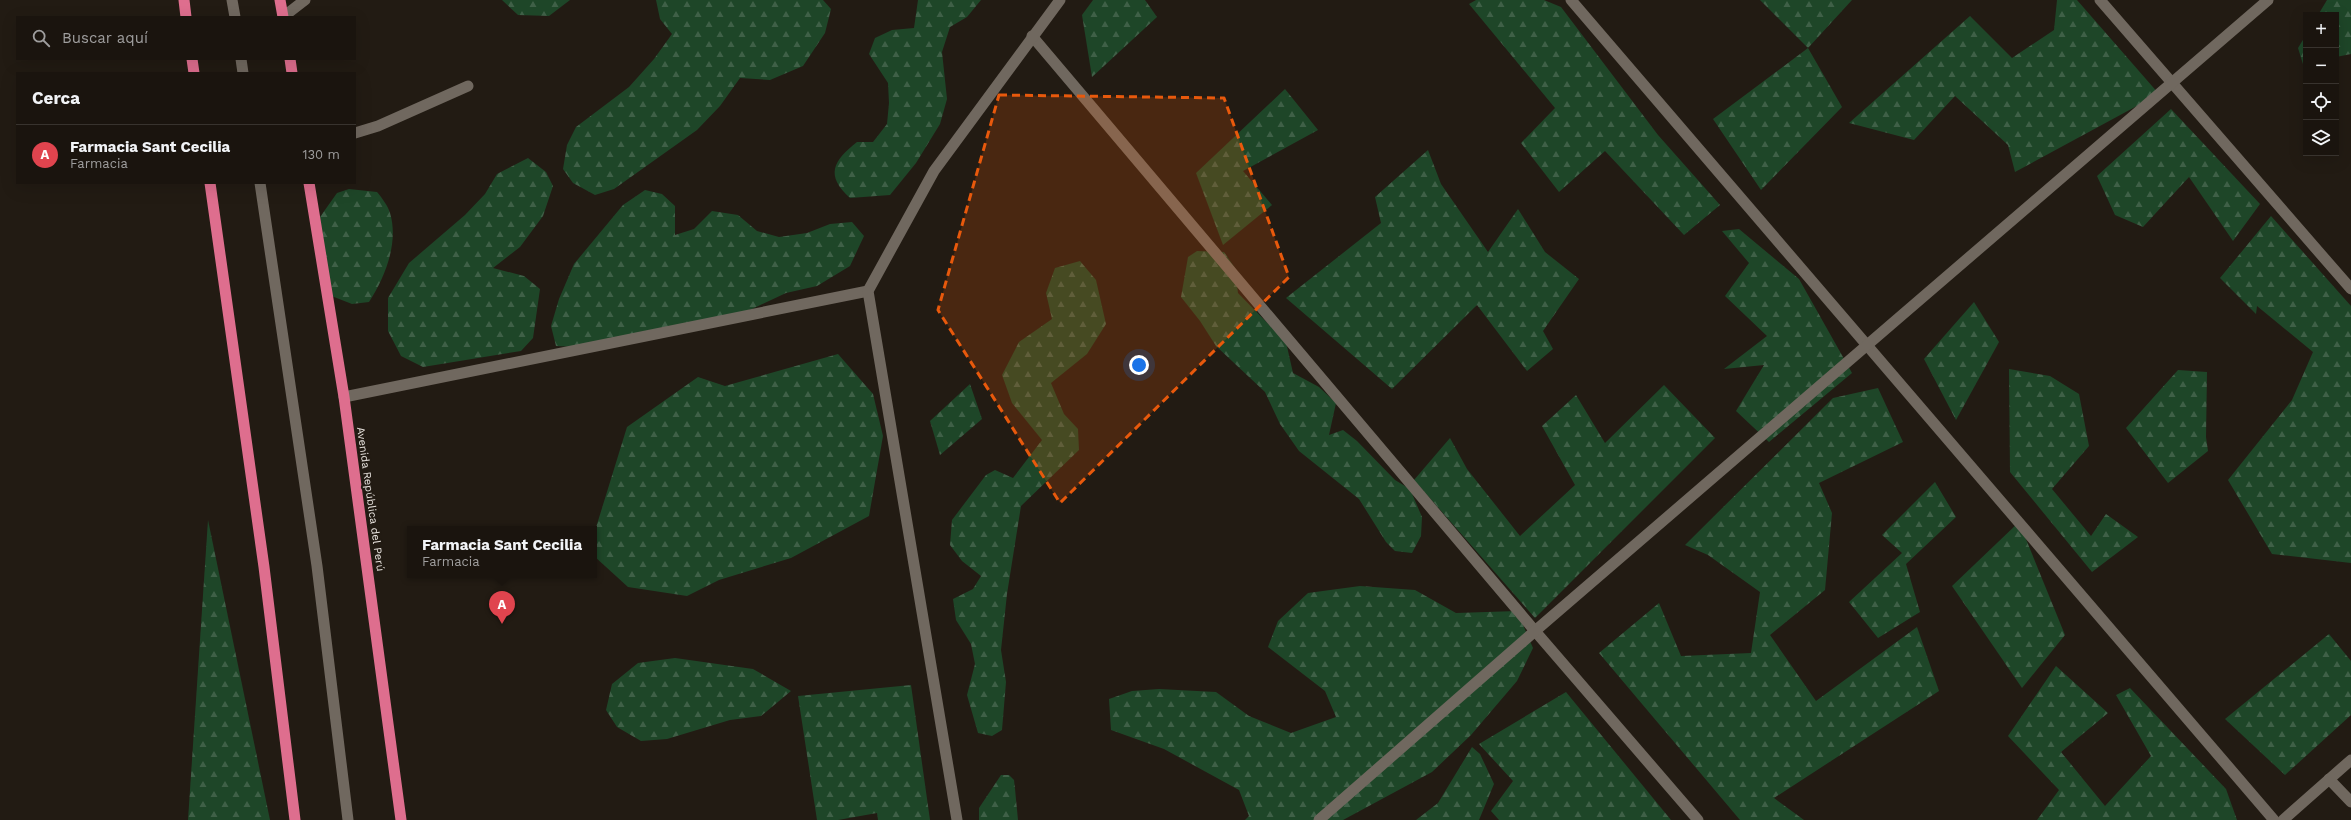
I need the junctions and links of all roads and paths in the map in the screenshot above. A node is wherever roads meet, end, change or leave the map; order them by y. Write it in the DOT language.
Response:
graph roads {
  1 [pos="184,0"];
  2 [pos="232,0"];
  3 [pos="280,0"];
  4 [pos="305,0"];
  5 [pos="1060,0"];
  6 [pos="1571,0"];
  7 [pos="2100,0"];
  8 [pos="2268,0"];
  9 [pos="186,16"];
  10 [pos="235,16"];
  11 [pos="283,16"];
  12 [pos="284,16"];
  13 [pos="1032,36"];
  14 [pos="192,60"];
  15 [pos="241,60"];
  16 [pos="290,60"];
  17 [pos="194,72"];
  18 [pos="243,72"];
  19 [pos="292,72"];
  20 [pos="2172,83"];
  21 [pos="468,86"];
  22 [pos="356,133"];
  23 [pos="210,184"];
  24 [pos="260,184"];
  25 [pos="309,184"];
  26 [pos="2351,289"];
  27 [pos="868,290"];
  28 [pos="1867,345"];
  29 [pos="344,397"];
  30 [pos="1535,631"];
  31 [pos="2351,760"];
  32 [pos="2329,779"];
  33 [pos="2351,802"];
  34 [pos="295,820"];
  35 [pos="348,820"];
  36 [pos="401,820"];
  37 [pos="957,820"];
  38 [pos="1319,820"];
  39 [pos="1698,820"];
  40 [pos="2274,820"];
  41 [pos="2283,820"];
  1 -- 9 [label="highway"];
  2 -- 10 [label="street"];
  3 -- 11 [label="highway"];
  4 -- 12 [label="street"];
  5 -- 13 [label="street"];
  6 -- 28 [label="street"];
  7 -- 20 [label="street"];
  8 -- 20 [label="street"];
  13 -- 27 [label="street"];
  13 -- 30 [label="street"];
  14 -- 17 [label="highway"];
  15 -- 18 [label="street"];
  16 -- 19 [label="highway"];
  20 -- 26 [label="street"];
  20 -- 28 [label="street"];
  21 -- 22 [label="street"];
  23 -- 34 [label="highway"];
  24 -- 35 [label="street"];
  25 -- 29 [label="highway, Avenida República del Perú"];
  27 -- 29 [label="street"];
  27 -- 37 [label="street"];
  28 -- 30 [label="street"];
  28 -- 40 [label="street"];
  29 -- 36 [label="highway, Avenida República del Perú"];
  30 -- 38 [label="street"];
  30 -- 39 [label="street"];
  31 -- 32 [label="street"];
  32 -- 33 [label="street"];
  32 -- 41 [label="street"];
}
